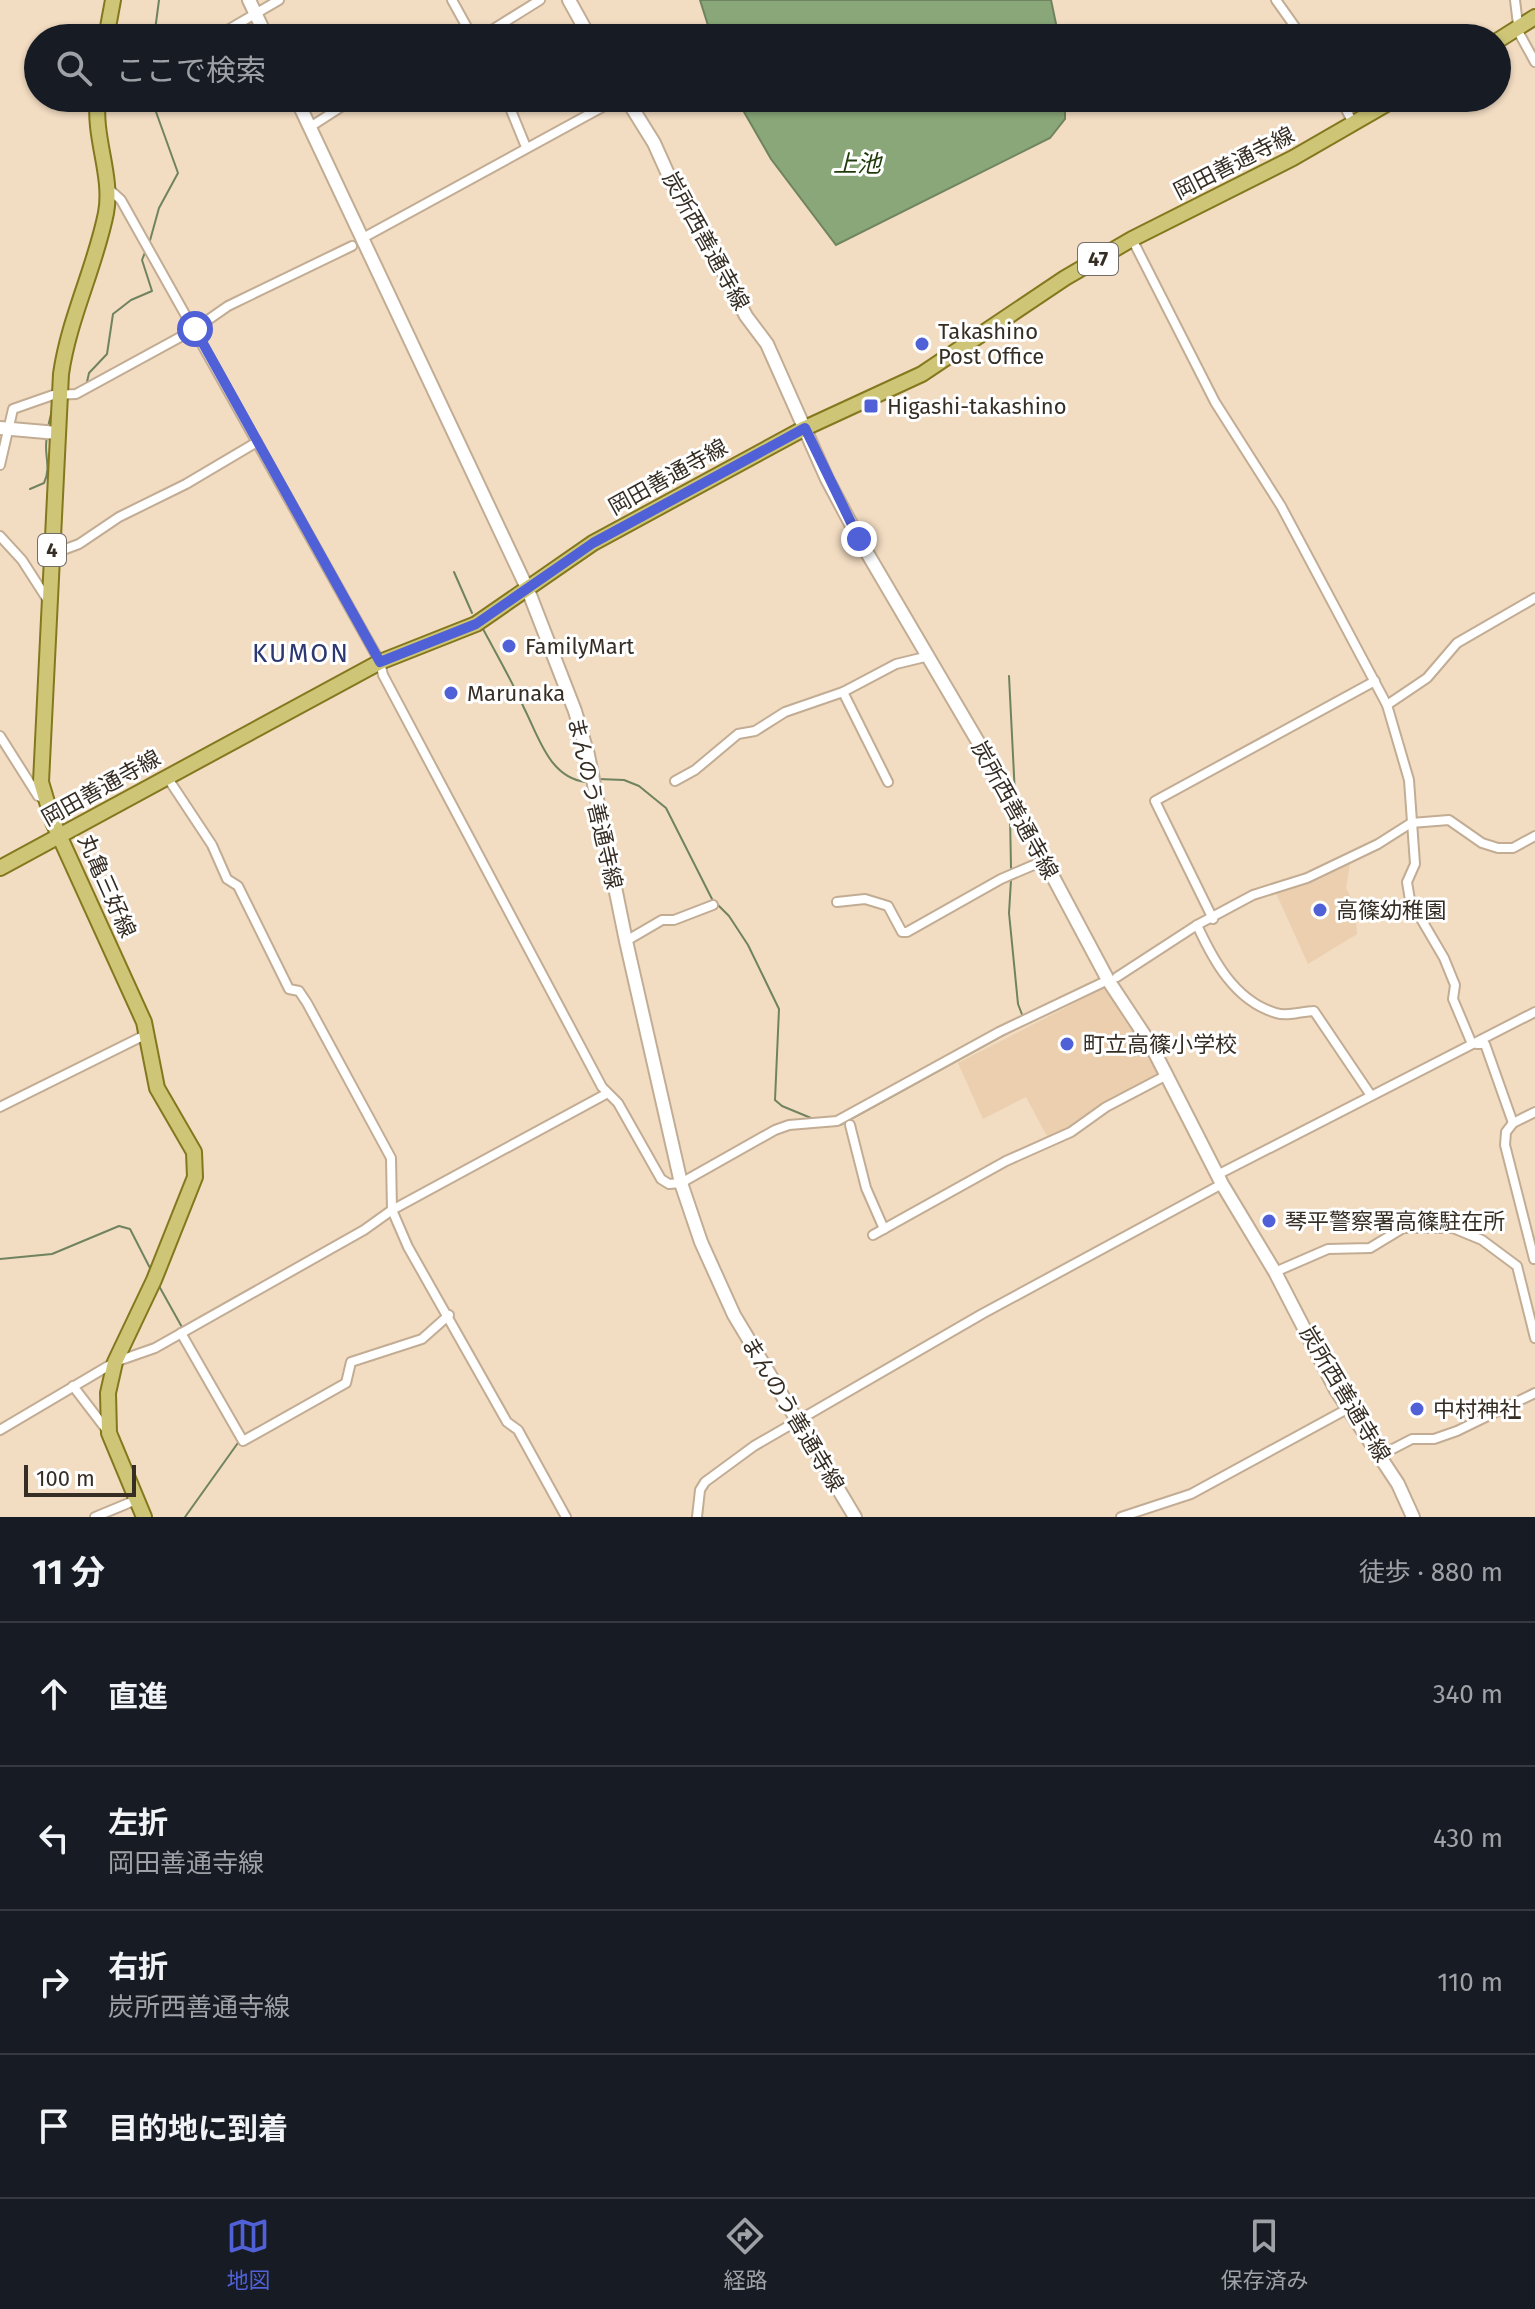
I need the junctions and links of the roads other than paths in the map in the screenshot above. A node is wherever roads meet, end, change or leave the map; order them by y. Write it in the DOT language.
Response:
graph roads {
  1 [pos="113,0"];
  2 [pos="249,0"];
  3 [pos="279,0"];
  4 [pos="452,0"];
  5 [pos="540,0"];
  6 [pos="569,0"];
  7 [pos="1276,0"];
  8 [pos="1515,0"];
  9 [pos="256,15"];
  10 [pos="1535,17"];
  11 [pos="109,24"];
  12 [pos="240,24"];
  13 [pos="260,24"];
  14 [pos="465,24"];
  15 [pos="501,24"];
  16 [pos="582,24"];
  17 [pos="1293,24"];
  18 [pos="1520,28"];
  19 [pos="1511,33"];
  20 [pos="1535,62"];
  21 [pos="97,112"];
  22 [pos="303,112"];
  23 [pos="333,112"];
  24 [pos="512,112"];
  25 [pos="592,112"];
  26 [pos="635,112"];
  27 [pos="1347,112"];
  28 [pos="1372,112"];
  29 [pos="1353,123"];
  30 [pos="310,127"];
  31 [pos="526,147"];
  32 [pos="109,188"];
  33 [pos="1132,239"];
  34 [pos="356,243"];
  35 [pos="195,329"];
  36 [pos="60,394"];
  37 [pos="5,428"];
  38 [pos="805,428"];
  39 [pos="51,432"];
  40 [pos="257,442"];
  41 [pos="0,465"];
  42 [pos="0,536"];
  43 [pos="51,554"];
  44 [pos="528,590"];
  45 [pos="1535,598"];
  46 [pos="49,602"];
  47 [pos="929,656"];
  48 [pos="380,662"];
  49 [pos="1375,681"];
  50 [pos="843,692"];
  51 [pos="1387,705"];
  52 [pos="0,736"];
  53 [pos="167,777"];
  54 [pos="675,781"];
  55 [pos="888,782"];
  56 [pos="43,798"];
  57 [pos="1411,823"];
  58 [pos="60,835"];
  59 [pos="1535,836"];
  60 [pos="1043,861"];
  61 [pos="0,868"];
  62 [pos="837,902"];
  63 [pos="713,905"];
  64 [pos="1213,919"];
  65 [pos="1197,925"];
  66 [pos="626,941"];
  67 [pos="1112,979"];
  68 [pos="1535,1012"];
  69 [pos="148,1034"];
  70 [pos="1472,1044"];
  71 [pos="1167,1075"];
  72 [pos="606,1094"];
  73 [pos="1370,1094"];
  74 [pos="0,1107"];
  75 [pos="1535,1112"];
  76 [pos="1513,1123"];
  77 [pos="850,1125"];
  78 [pos="1222,1178"];
  79 [pos="681,1183"];
  80 [pos="392,1210"];
  81 [pos="884,1229"];
  82 [pos="873,1235"];
  83 [pos="1534,1259"];
  84 [pos="1517,1266"];
  85 [pos="1275,1272"];
  86 [pos="449,1315"];
  87 [pos="181,1333"];
  88 [pos="1535,1338"];
  89 [pos="115,1362"];
  90 [pos="73,1386"];
  91 [pos="1535,1393"];
  92 [pos="1349,1408"];
  93 [pos="797,1423"];
  94 [pos="0,1430"];
  95 [pos="109,1433"];
  96 [pos="1381,1455"];
  97 [pos="136,1500"];
  98 [pos="95,1517"];
  99 [pos="144,1517"];
  100 [pos="566,1517"];
  101 [pos="697,1517"];
  102 [pos="855,1517"];
  103 [pos="1121,1517"];
  104 [pos="1413,1517"];
  1 -- 11 [label="main road"];
  2 -- 9 [label="main road"];
  3 -- 9 [label="street"];
  4 -- 14 [label="street"];
  5 -- 15 [label="street"];
  6 -- 16 [label="main road"];
  7 -- 17 [label="street"];
  8 -- 18 [label="street"];
  9 -- 12 [label="street"];
  9 -- 13 [label="main road"];
  10 -- 18 [label="main road"];
  18 -- 19 [label="main road"];
  18 -- 20 [label="street"];
  21 -- 32 [label="main road, 丸亀三好線 / 4"];
  22 -- 30 [label="main road, まんのう善通寺線"];
  23 -- 30 [label="street"];
  24 -- 31 [label="street"];
  25 -- 31 [label="street"];
  26 -- 38 [label="main road, 炭所西善通寺線"];
  27 -- 29 [label="street"];
  28 -- 29 [label="main road, 岡田善通寺線 / 47"];
  29 -- 33 [label="main road, 岡田善通寺線 / 47"];
  30 -- 34 [label="main road, まんのう善通寺線"];
  31 -- 34 [label="street"];
  32 -- 35 [label="street"];
  32 -- 36 [label="main road, 丸亀三好線 / 4"];
  33 -- 38 [label="main road, 岡田善通寺線 / 47"];
  33 -- 49 [label="street"];
  34 -- 35 [label="street"];
  34 -- 44 [label="main road, まんのう善通寺線"];
  35 -- 36 [label="street"];
  35 -- 40 [label="street"];
  36 -- 37 [label="street"];
  36 -- 39 [label="main road, 丸亀三好線 / 4"];
  37 -- 39 [label="main road"];
  37 -- 41 [label="street"];
  38 -- 44 [label="main road, 岡田善通寺線 / 47"];
  38 -- 47 [label="main road, 炭所西善通寺線"];
  39 -- 43 [label="main road, 丸亀三好線 / 4"];
  40 -- 43 [label="street"];
  40 -- 48 [label="street"];
  42 -- 46 [label="street"];
  43 -- 46 [label="main road, 丸亀三好線 / 4"];
  44 -- 48 [label="main road, 岡田善通寺線 / 47"];
  44 -- 66 [label="main road, まんのう善通寺線"];
  45 -- 51 [label="street"];
  46 -- 56 [label="main road, 丸亀三好線 / 4"];
  47 -- 50 [label="street"];
  47 -- 60 [label="main road, 炭所西善通寺線"];
  48 -- 53 [label="main road, 岡田善通寺線 / 47"];
  48 -- 72 [label="street"];
  49 -- 51 [label="street"];
  49 -- 64 [label="street"];
  50 -- 54 [label="street"];
  50 -- 55 [label="street"];
  51 -- 57 [label="street"];
  52 -- 56 [label="street"];
  53 -- 58 [label="main road, 岡田善通寺線 / 47"];
  53 -- 80 [label="street"];
  56 -- 58 [label="main road, 丸亀三好線 / 4"];
  57 -- 59 [label="street"];
  57 -- 64 [label="street"];
  57 -- 70 [label="street"];
  58 -- 61 [label="main road, 岡田善通寺線 / 47"];
  58 -- 69 [label="main road, 丸亀三好線 / 4"];
  60 -- 62 [label="street"];
  60 -- 67 [label="main road, 炭所西善通寺線"];
  63 -- 66 [label="street"];
  64 -- 65 [label="street"];
  65 -- 67 [label="street"];
  65 -- 73 [label="street"];
  66 -- 79 [label="main road, まんのう善通寺線"];
  67 -- 71 [label="main road, 炭所西善通寺線"];
  67 -- 79 [label="street"];
  68 -- 70 [label="street"];
  69 -- 74 [label="street"];
  69 -- 89 [label="main road, 丸亀三好線 / 4"];
  70 -- 73 [label="street"];
  70 -- 76 [label="street"];
  71 -- 78 [label="main road, 炭所西善通寺線"];
  71 -- 81 [label="street"];
  72 -- 79 [label="street"];
  72 -- 80 [label="street"];
  73 -- 78 [label="street"];
  75 -- 76 [label="street"];
  76 -- 83 [label="street"];
  77 -- 81 [label="street"];
  78 -- 85 [label="main road, 炭所西善通寺線"];
  78 -- 93 [label="street"];
  79 -- 93 [label="main road, まんのう善通寺線"];
  80 -- 86 [label="street"];
  80 -- 87 [label="street"];
  81 -- 82 [label="street"];
  83 -- 84 [label="street"];
  84 -- 85 [label="street"];
  84 -- 88 [label="street"];
  85 -- 92 [label="main road, 炭所西善通寺線"];
  86 -- 87 [label="street"];
  86 -- 100 [label="street"];
  87 -- 89 [label="street"];
  89 -- 90 [label="street"];
  89 -- 95 [label="main road, 丸亀三好線 / 4"];
  90 -- 94 [label="street"];
  90 -- 95 [label="street"];
  91 -- 96 [label="street"];
  92 -- 96 [label="main road, 炭所西善通寺線"];
  92 -- 103 [label="street"];
  93 -- 101 [label="street"];
  93 -- 102 [label="main road, まんのう善通寺線"];
  95 -- 97 [label="main road, 丸亀三好線 / 4"];
  96 -- 104 [label="main road, 炭所西善通寺線"];
  97 -- 98 [label="street"];
  97 -- 99 [label="main road, 丸亀三好線 / 4"];
}
